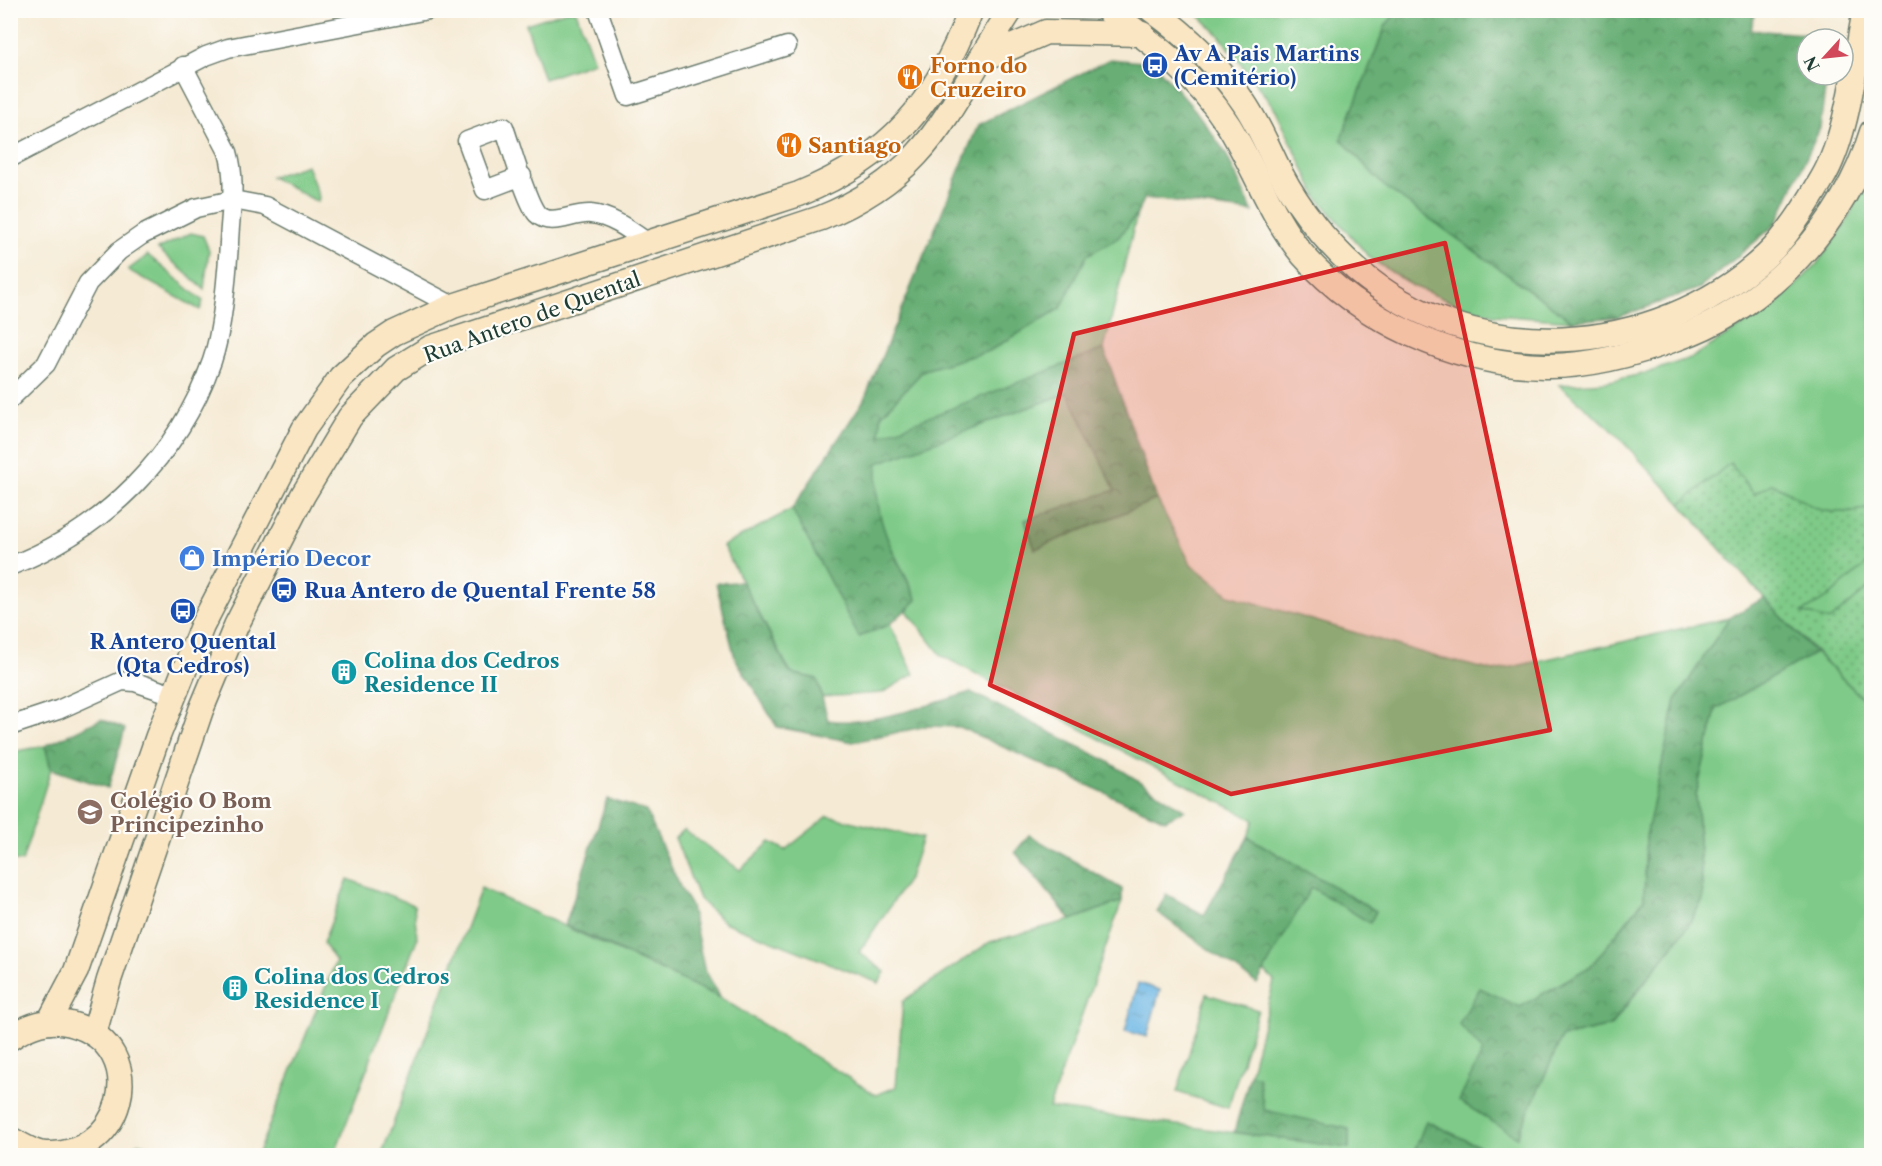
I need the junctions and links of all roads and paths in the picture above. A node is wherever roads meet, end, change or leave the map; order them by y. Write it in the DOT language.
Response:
graph roads {
  1 [pos="428,10"];
  2 [pos="598,10"];
  3 [pos="971,10"];
  4 [pos="1011,10"];
  5 [pos="1107,10"];
  6 [pos="1152,10"];
  7 [pos="1865,10"];
  8 [pos="1142,34"];
  9 [pos="787,46"];
  10 [pos="981,60"];
  11 [pos="183,66"];
  12 [pos="1872,132"];
  13 [pos="10,158"];
  14 [pos="522,176"];
  15 [pos="233,200"];
  16 [pos="648,243"];
  17 [pos="453,306"];
  18 [pos="10,399"];
  19 [pos="10,566"];
  20 [pos="173,695"];
  21 [pos="10,726"];
  22 [pos="49,1022"];
  23 [pos="15,1032"];
  24 [pos="94,1034"];
  25 [pos="17,1144"];
  26 [pos="72,1154"];
  1 -- 11 [label="street"];
  2 -- 9 [label="street"];
  3 -- 16 [label="main road, Rua Antero de Quental"];
  4 -- 10 [label="main road, Rua Antero de Quental"];
  5 -- 8 [label="main road"];
  6 -- 7 [label="main road"];
  8 -- 10 [label="main road"];
  8 -- 12 [label="main road"];
  10 -- 24 [label="main road, Rua Antero de Quental"];
  11 -- 13 [label="street"];
  11 -- 15 [label="street"];
  14 -- 16 [label="street"];
  15 -- 17 [label="street"];
  15 -- 18 [label="street"];
  15 -- 19 [label="street"];
  16 -- 17 [label="main road, Rua Antero de Quental"];
  17 -- 20 [label="main road, Rua Antero de Quental"];
  20 -- 21 [label="street"];
  20 -- 22 [label="main road, Rua Antero de Quental"];
  22 -- 23 [label="main road"];
  22 -- 24 [label="main road"];
  24 -- 26 [label="main road"];
  25 -- 26 [label="main road"];
}
